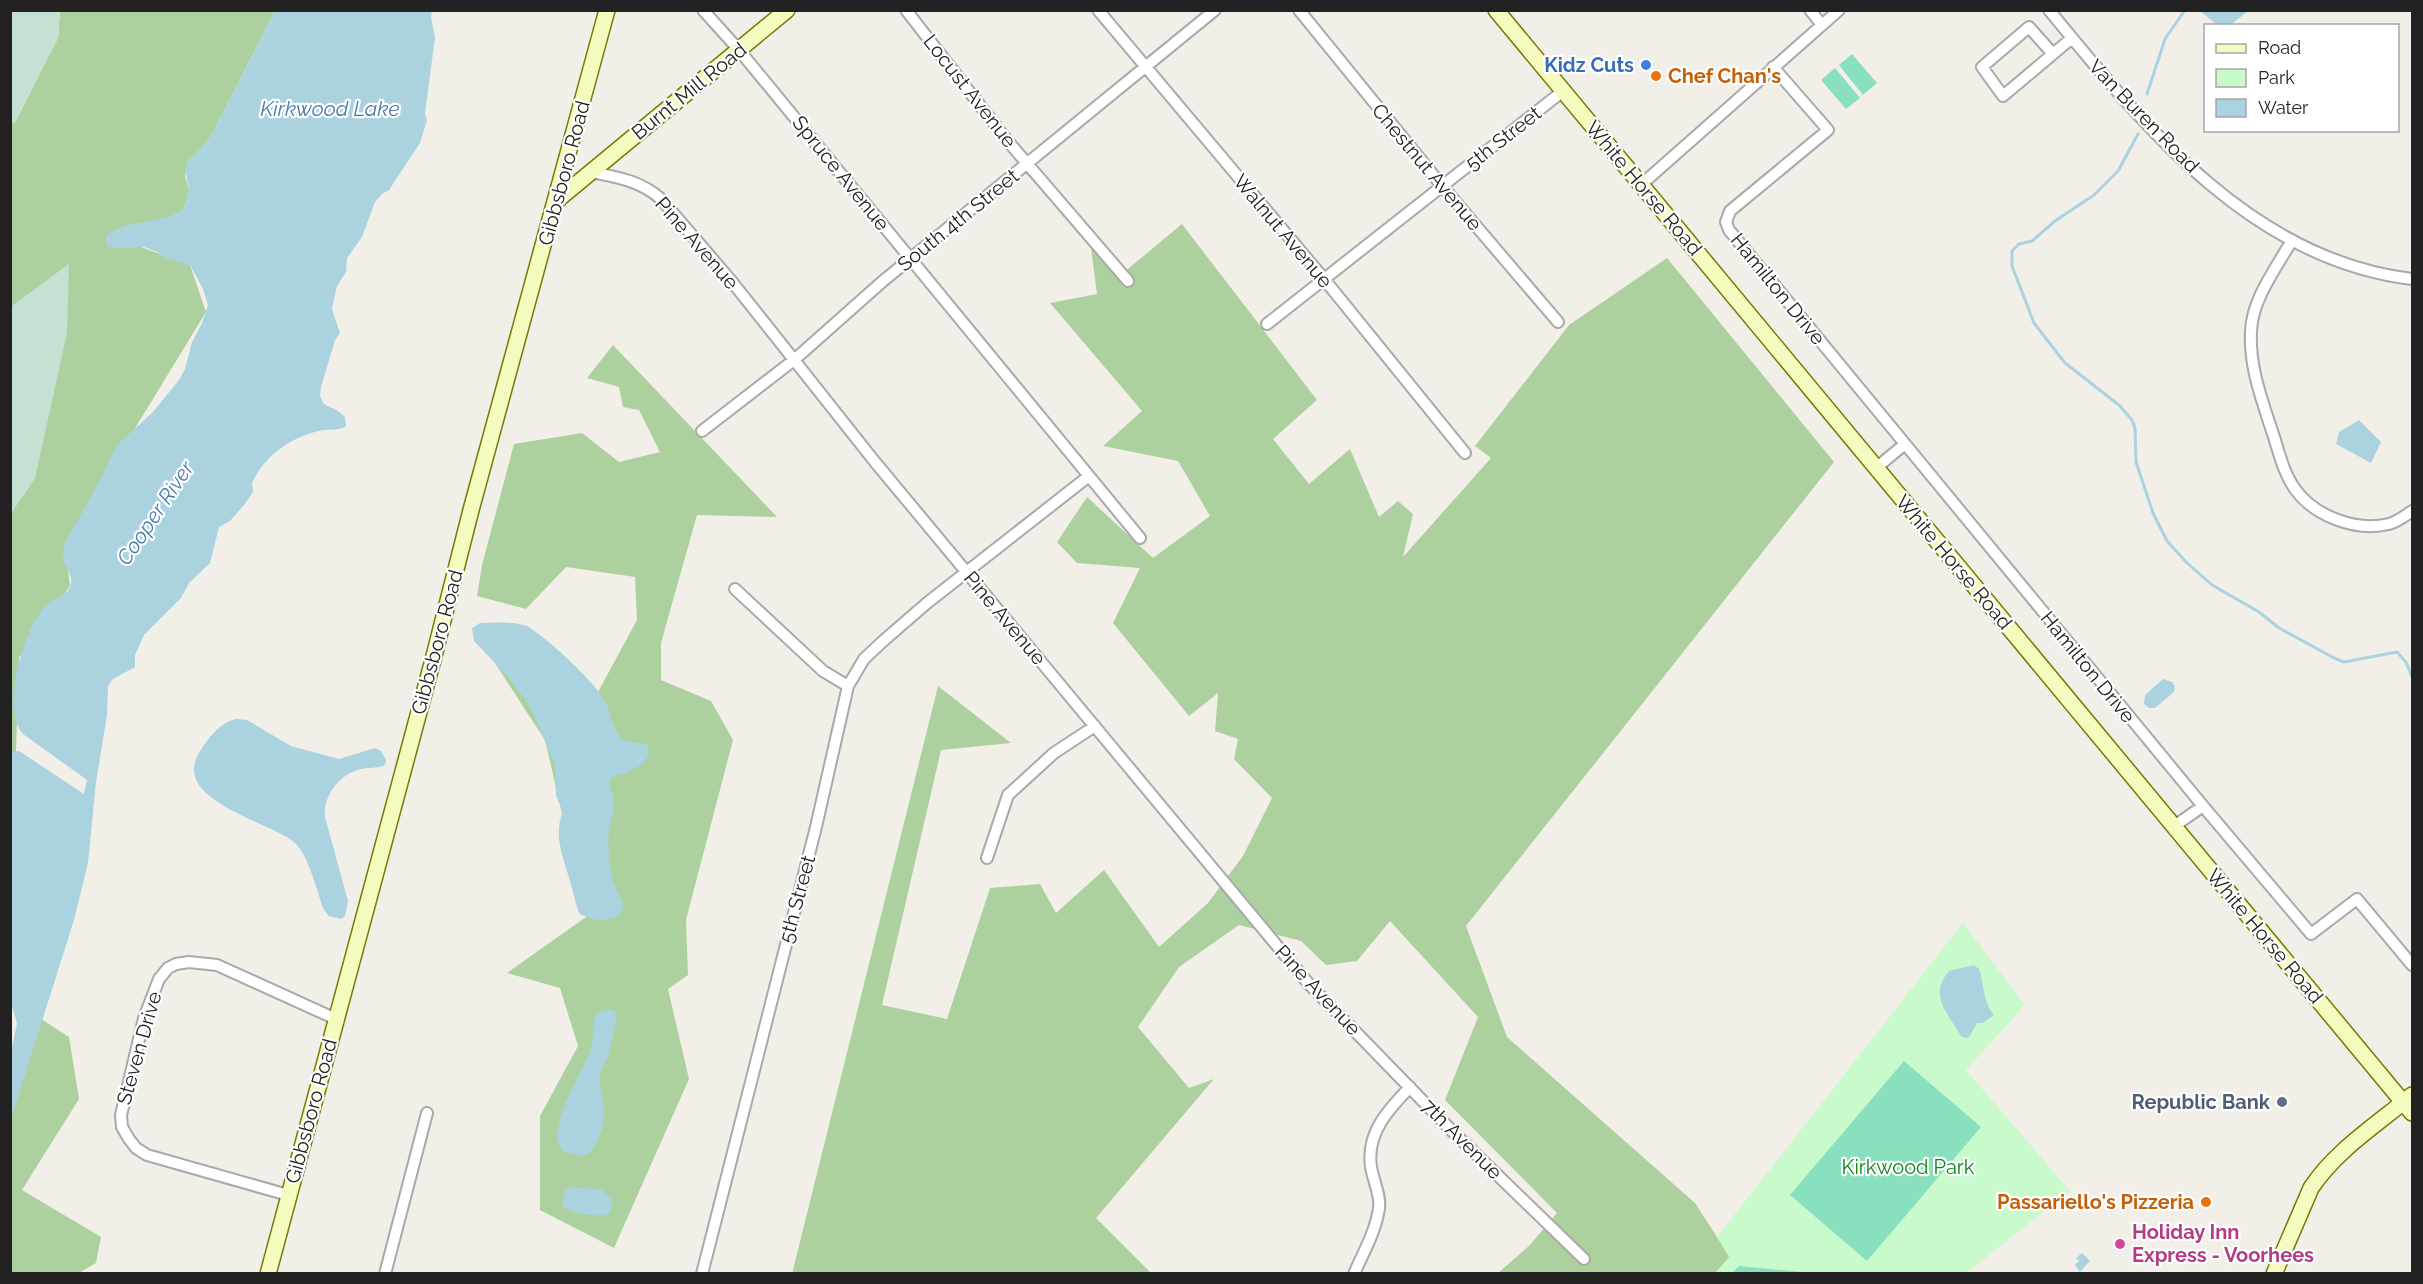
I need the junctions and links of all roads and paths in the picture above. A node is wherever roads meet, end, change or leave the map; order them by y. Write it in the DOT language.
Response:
graph roads {
  1 [pos="607,10"];
  2 [pos="703,10"];
  3 [pos="787,10"];
  4 [pos="906,10"];
  5 [pos="1098,10"];
  6 [pos="1215,10"];
  7 [pos="1299,10"];
  8 [pos="1496,10"];
  9 [pos="1810,10"];
  10 [pos="1839,10"];
  11 [pos="2049,10"];
  12 [pos="1822,25"];
  13 [pos="2072,38"];
  14 [pos="739,50"];
  15 [pos="2053,54"];
  16 [pos="1773,67"];
  17 [pos="1145,68"];
  18 [pos="1563,91"];
  19 [pos="1027,164"];
  20 [pos="591,172"];
  21 [pos="1642,184"];
  22 [pos="1442,186"];
  23 [pos="556,201"];
  24 [pos="2292,240"];
  25 [pos="911,258"];
  26 [pos="1324,279"];
  27 [pos="2412,279"];
  28 [pos="1128,281"];
  29 [pos="1558,322"];
  30 [pos="1267,324"];
  31 [pos="794,360"];
  32 [pos="702,431"];
  33 [pos="1905,444"];
  34 [pos="1465,453"];
  35 [pos="1876,468"];
  36 [pos="1089,476"];
  37 [pos="2412,511"];
  38 [pos="1140,538"];
  39 [pos="968,573"];
  40 [pos="735,589"];
  41 [pos="848,686"];
  42 [pos="1095,726"];
  43 [pos="2203,806"];
  44 [pos="2173,827"];
  45 [pos="987,858"];
  46 [pos="2412,965"];
  47 [pos="336,1019"];
  48 [pos="1410,1087"];
  49 [pos="2410,1104"];
  50 [pos="427,1113"];
  51 [pos="288,1195"];
  52 [pos="1584,1258"];
  53 [pos="268,1274"];
  54 [pos="385,1274"];
  55 [pos="702,1274"];
  56 [pos="1354,1274"];
  57 [pos="2274,1274"];
  1 -- 23 [label="street, Gibbsboro Road"];
  2 -- 14 [label="street, Spruce Avenue"];
  3 -- 14 [label="street, Burnt Mill Road"];
  4 -- 19 [label="street, Locust Avenue"];
  5 -- 17 [label="street, Walnut Avenue"];
  6 -- 17 [label="street, South 4th Street"];
  7 -- 22 [label="street, Chestnut Avenue"];
  8 -- 18 [label="street, White Horse Road"];
  9 -- 12 [label="street"];
  10 -- 12 [label="street"];
  11 -- 13 [label="street, Van Buren Road"];
  12 -- 16 [label="street"];
  13 -- 15 [label="street"];
  13 -- 24 [label="street, Van Buren Road"];
  14 -- 20 [label="street, Burnt Mill Road"];
  14 -- 25 [label="street, Spruce Avenue"];
  15 -- 15 [label="street"];
  16 -- 21 [label="street"];
  16 -- 33 [label="street, Hamilton Drive"];
  17 -- 19 [label="street, South 4th Street"];
  17 -- 26 [label="street, Walnut Avenue"];
  18 -- 21 [label="street, White Horse Road"];
  18 -- 22 [label="street, 5th Street"];
  19 -- 25 [label="street, South 4th Street"];
  19 -- 28 [label="street, Locust Avenue"];
  20 -- 23 [label="street, Burnt Mill Road"];
  20 -- 31 [label="street, Pine Avenue"];
  21 -- 35 [label="street, White Horse Road"];
  22 -- 26 [label="street, 5th Street"];
  22 -- 29 [label="street, Chestnut Avenue"];
  23 -- 47 [label="street, Gibbsboro Road"];
  24 -- 27 [label="street, Van Buren Road"];
  24 -- 37 [label="street"];
  25 -- 31 [label="street, South 4th Street"];
  25 -- 36 [label="street, Spruce Avenue"];
  26 -- 30 [label="street, 5th Street"];
  26 -- 34 [label="street, Walnut Avenue"];
  31 -- 32 [label="street, South 4th Street"];
  31 -- 39 [label="street, Pine Avenue"];
  33 -- 35 [label="street"];
  33 -- 43 [label="street, Hamilton Drive"];
  35 -- 44 [label="street, White Horse Road"];
  36 -- 38 [label="street, Spruce Avenue"];
  36 -- 39 [label="street, 5th Street"];
  39 -- 41 [label="street, 5th Street"];
  39 -- 42 [label="street, Pine Avenue"];
  40 -- 41 [label="street"];
  41 -- 55 [label="street, 5th Street"];
  42 -- 45 [label="street"];
  42 -- 48 [label="street, Pine Avenue"];
  43 -- 44 [label="street"];
  43 -- 46 [label="street, Hamilton Drive"];
  44 -- 49 [label="street, White Horse Road"];
  47 -- 51 [label="street, Gibbsboro Road"];
  47 -- 51 [label="street, Steven Drive"];
  48 -- 52 [label="street, 7th Avenue"];
  48 -- 56 [label="street, 7th Avenue"];
  49 -- 57 [label="street"];
  50 -- 54 [label="street"];
  51 -- 53 [label="street, Gibbsboro Road"];
}
